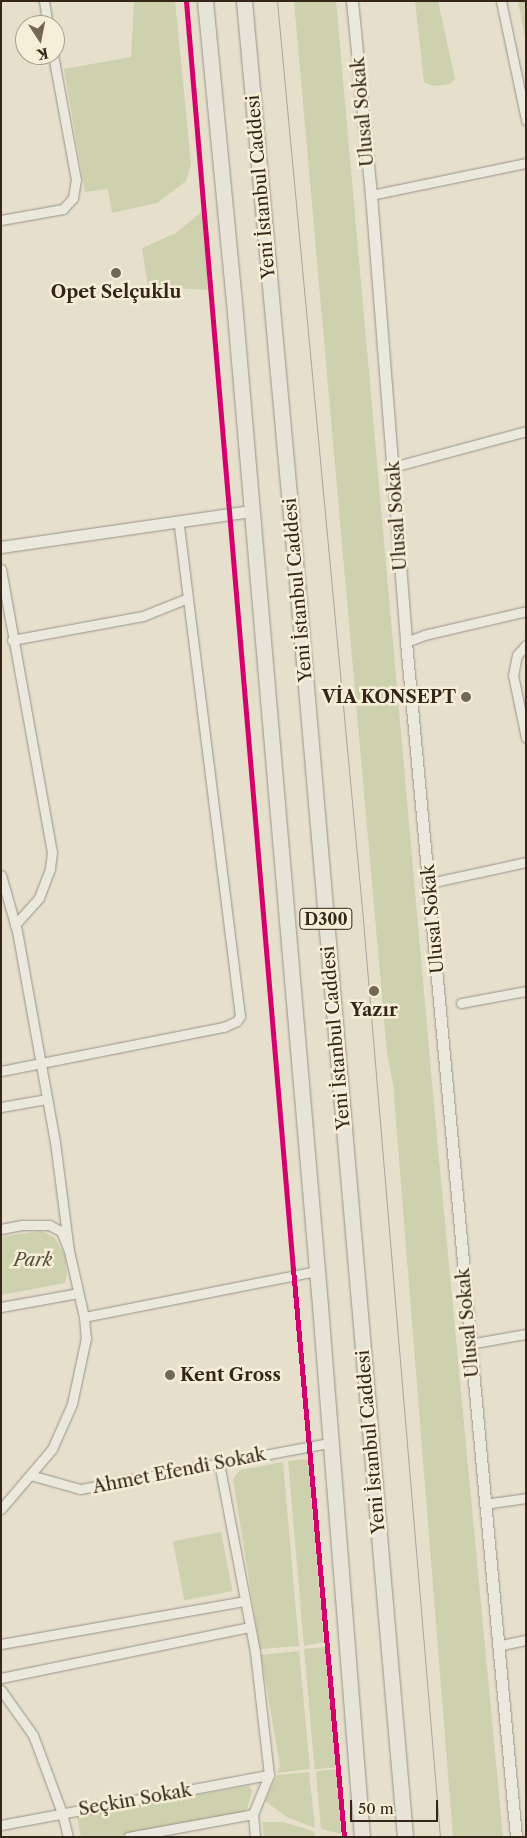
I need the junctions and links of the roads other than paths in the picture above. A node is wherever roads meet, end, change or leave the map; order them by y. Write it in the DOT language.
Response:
graph roads {
  1 [pos="44,1"];
  2 [pos="205,1"];
  3 [pos="244,1"];
  4 [pos="352,1"];
  5 [pos="501,1"];
  6 [pos="46,15"];
  7 [pos="55,65"];
  8 [pos="526,120"];
  9 [pos="526,163"];
  10 [pos="371,195"];
  11 [pos="1,220"];
  12 [pos="526,431"];
  13 [pos="394,467"];
  14 [pos="250,511"];
  15 [pos="179,523"];
  16 [pos="1,547"];
  17 [pos="1,569"];
  18 [pos="188,598"];
  19 [pos="526,612"];
  20 [pos="12,640"];
  21 [pos="406,642"];
  22 [pos="526,644"];
  23 [pos="526,738"];
  24 [pos="526,862"];
  25 [pos="1,875"];
  26 [pos="430,883"];
  27 [pos="3,889"];
  28 [pos="15,925"];
  29 [pos="526,991"];
  30 [pos="461,1004"];
  31 [pos="40,1063"];
  32 [pos="1,1071"];
  33 [pos="47,1099"];
  34 [pos="1,1107"];
  35 [pos="1,1229"];
  36 [pos="69,1251"];
  37 [pos="316,1271"];
  38 [pos="78,1293"];
  39 [pos="1,1307"];
  40 [pos="84,1317"];
  41 [pos="526,1334"];
  42 [pos="469,1344"];
  43 [pos="329,1442"];
  44 [pos="219,1463"];
  45 [pos="30,1475"];
  46 [pos="526,1498"];
  47 [pos="484,1504"];
  48 [pos="1,1509"];
  49 [pos="245,1601"];
  50 [pos="249,1627"];
  51 [pos="526,1640"];
  52 [pos="1,1644"];
  53 [pos="497,1646"];
  54 [pos="1,1678"];
  55 [pos="1,1690"];
  56 [pos="269,1775"];
  57 [pos="62,1813"];
  58 [pos="253,1814"];
  59 [pos="1,1825"];
  60 [pos="68,1837"];
  61 [pos="128,1837"];
  62 [pos="255,1837"];
  63 [pos="362,1837"];
  64 [pos="405,1837"];
  65 [pos="516,1837"];
  1 -- 6 [label="street"];
  2 -- 14 [label="highway, D300"];
  3 -- 64 [label="highway, Yeni İstanbul Caddesi / D300"];
  4 -- 10 [label="street, Ulusal Sokak"];
  5 -- 8 [label="street"];
  7 -- 11 [label="street"];
  9 -- 10 [label="street"];
  10 -- 13 [label="street, Ulusal Sokak"];
  12 -- 13 [label="street"];
  13 -- 21 [label="street, Ulusal Sokak"];
  14 -- 15 [label="street"];
  14 -- 37 [label="highway, D300"];
  15 -- 16 [label="street"];
  15 -- 18 [label="street"];
  17 -- 20 [label="street"];
  18 -- 20 [label="street"];
  18 -- 31 [label="street"];
  19 -- 21 [label="street"];
  20 -- 28 [label="street"];
  21 -- 26 [label="street, Ulusal Sokak"];
  22 -- 23 [label="street"];
  24 -- 26 [label="street"];
  25 -- 27 [label="street"];
  26 -- 42 [label="street, Ulusal Sokak"];
  27 -- 28 [label="street"];
  28 -- 31 [label="street"];
  29 -- 30 [label="street"];
  31 -- 32 [label="street"];
  31 -- 33 [label="street"];
  33 -- 34 [label="street"];
  33 -- 36 [label="street"];
  35 -- 36 [label="street"];
  36 -- 38 [label="street"];
  37 -- 40 [label="street"];
  37 -- 43 [label="highway, D300"];
  38 -- 39 [label="street"];
  38 -- 40 [label="street"];
  40 -- 45 [label="street"];
  41 -- 42 [label="street"];
  42 -- 47 [label="street, Ulusal Sokak"];
  43 -- 44 [label="street, Ahmet Efendi Sokak"];
  43 -- 63 [label="highway, D300"];
  44 -- 45 [label="street, Ahmet Efendi Sokak"];
  44 -- 49 [label="street"];
  45 -- 48 [label="street"];
  46 -- 47 [label="street"];
  47 -- 53 [label="street, Ulusal Sokak"];
  49 -- 50 [label="street"];
  49 -- 52 [label="street"];
  50 -- 54 [label="street"];
  50 -- 56 [label="street"];
  51 -- 53 [label="street"];
  53 -- 65 [label="street, Ulusal Sokak"];
  55 -- 57 [label="street"];
  56 -- 57 [label="street, Seçkin Sokak"];
  56 -- 58 [label="street"];
  57 -- 59 [label="street, Seçkin Sokak"];
  57 -- 60 [label="street"];
  58 -- 61 [label="street, Seçkin Sokak"];
  58 -- 62 [label="street"];
}
